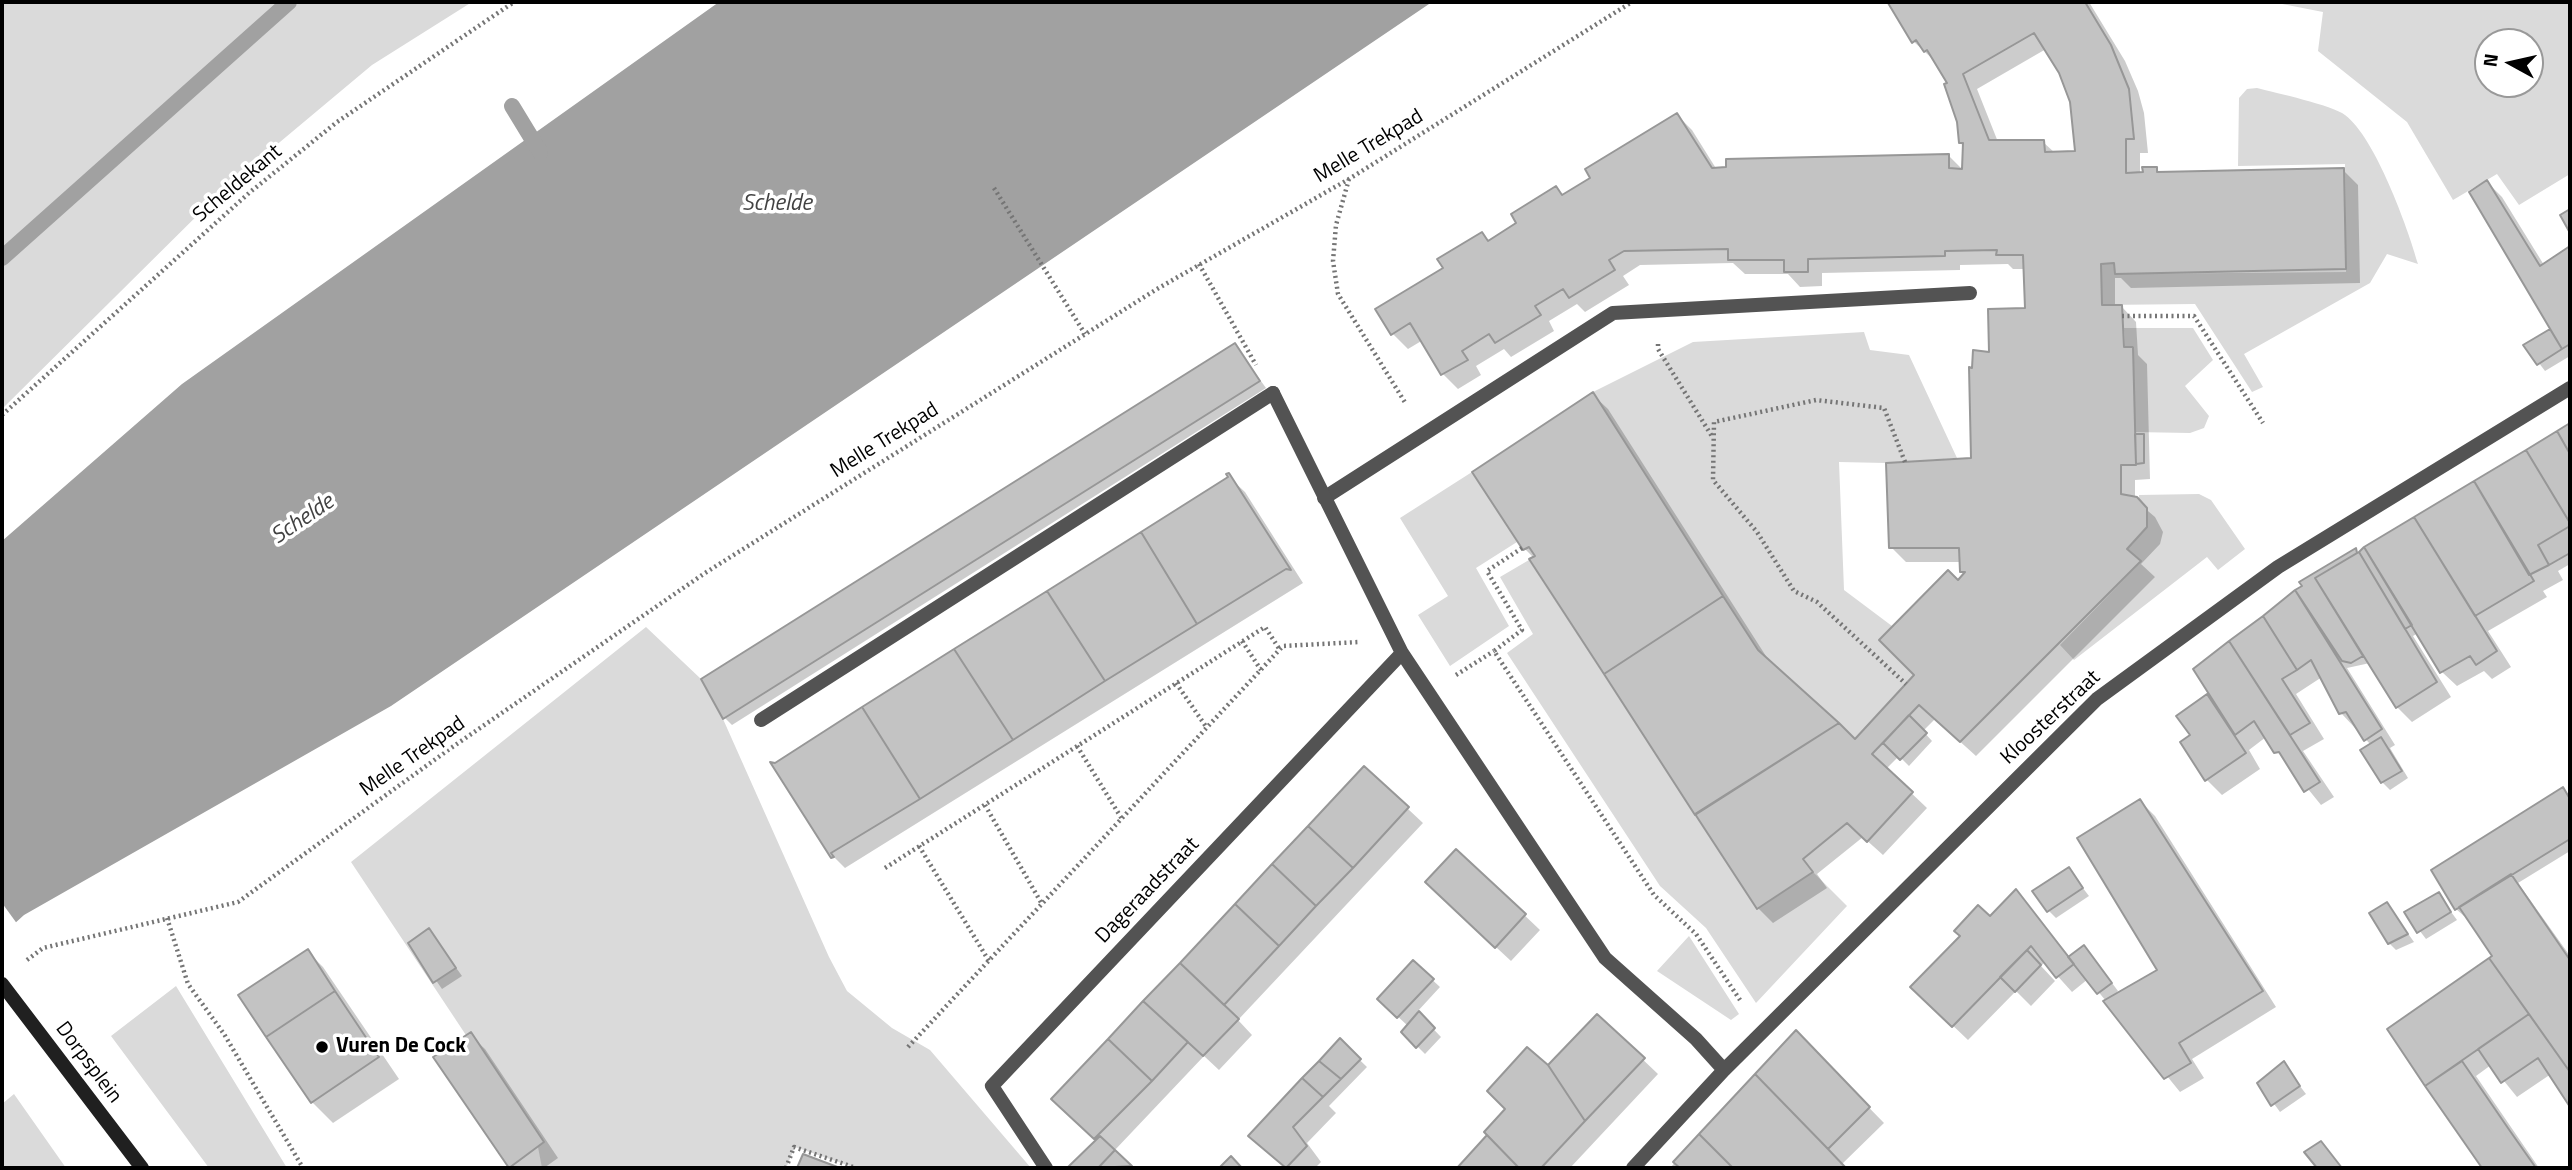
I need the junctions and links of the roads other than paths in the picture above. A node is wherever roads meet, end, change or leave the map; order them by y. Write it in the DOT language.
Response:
graph roads {
  1 [pos="1970,293"];
  2 [pos="2570,388"];
  3 [pos="1324,498"];
  4 [pos="1402,653"];
  5 [pos="761,720"];
  6 [pos="2,984"];
  7 [pos="1724,1070"];
  8 [pos="142,1168"];
  9 [pos="1046,1168"];
  10 [pos="1633,1168"];
  1 -- 3 [label="street"];
  2 -- 7 [label="street, Kloosterstraat"];
  3 -- 4 [label="street"];
  3 -- 5 [label="street"];
  4 -- 7 [label="street"];
  4 -- 9 [label="street, Dageraadstraat"];
  6 -- 8 [label="main road, Dorpsplein"];
  7 -- 10 [label="street, Kloosterstraat"];
}
